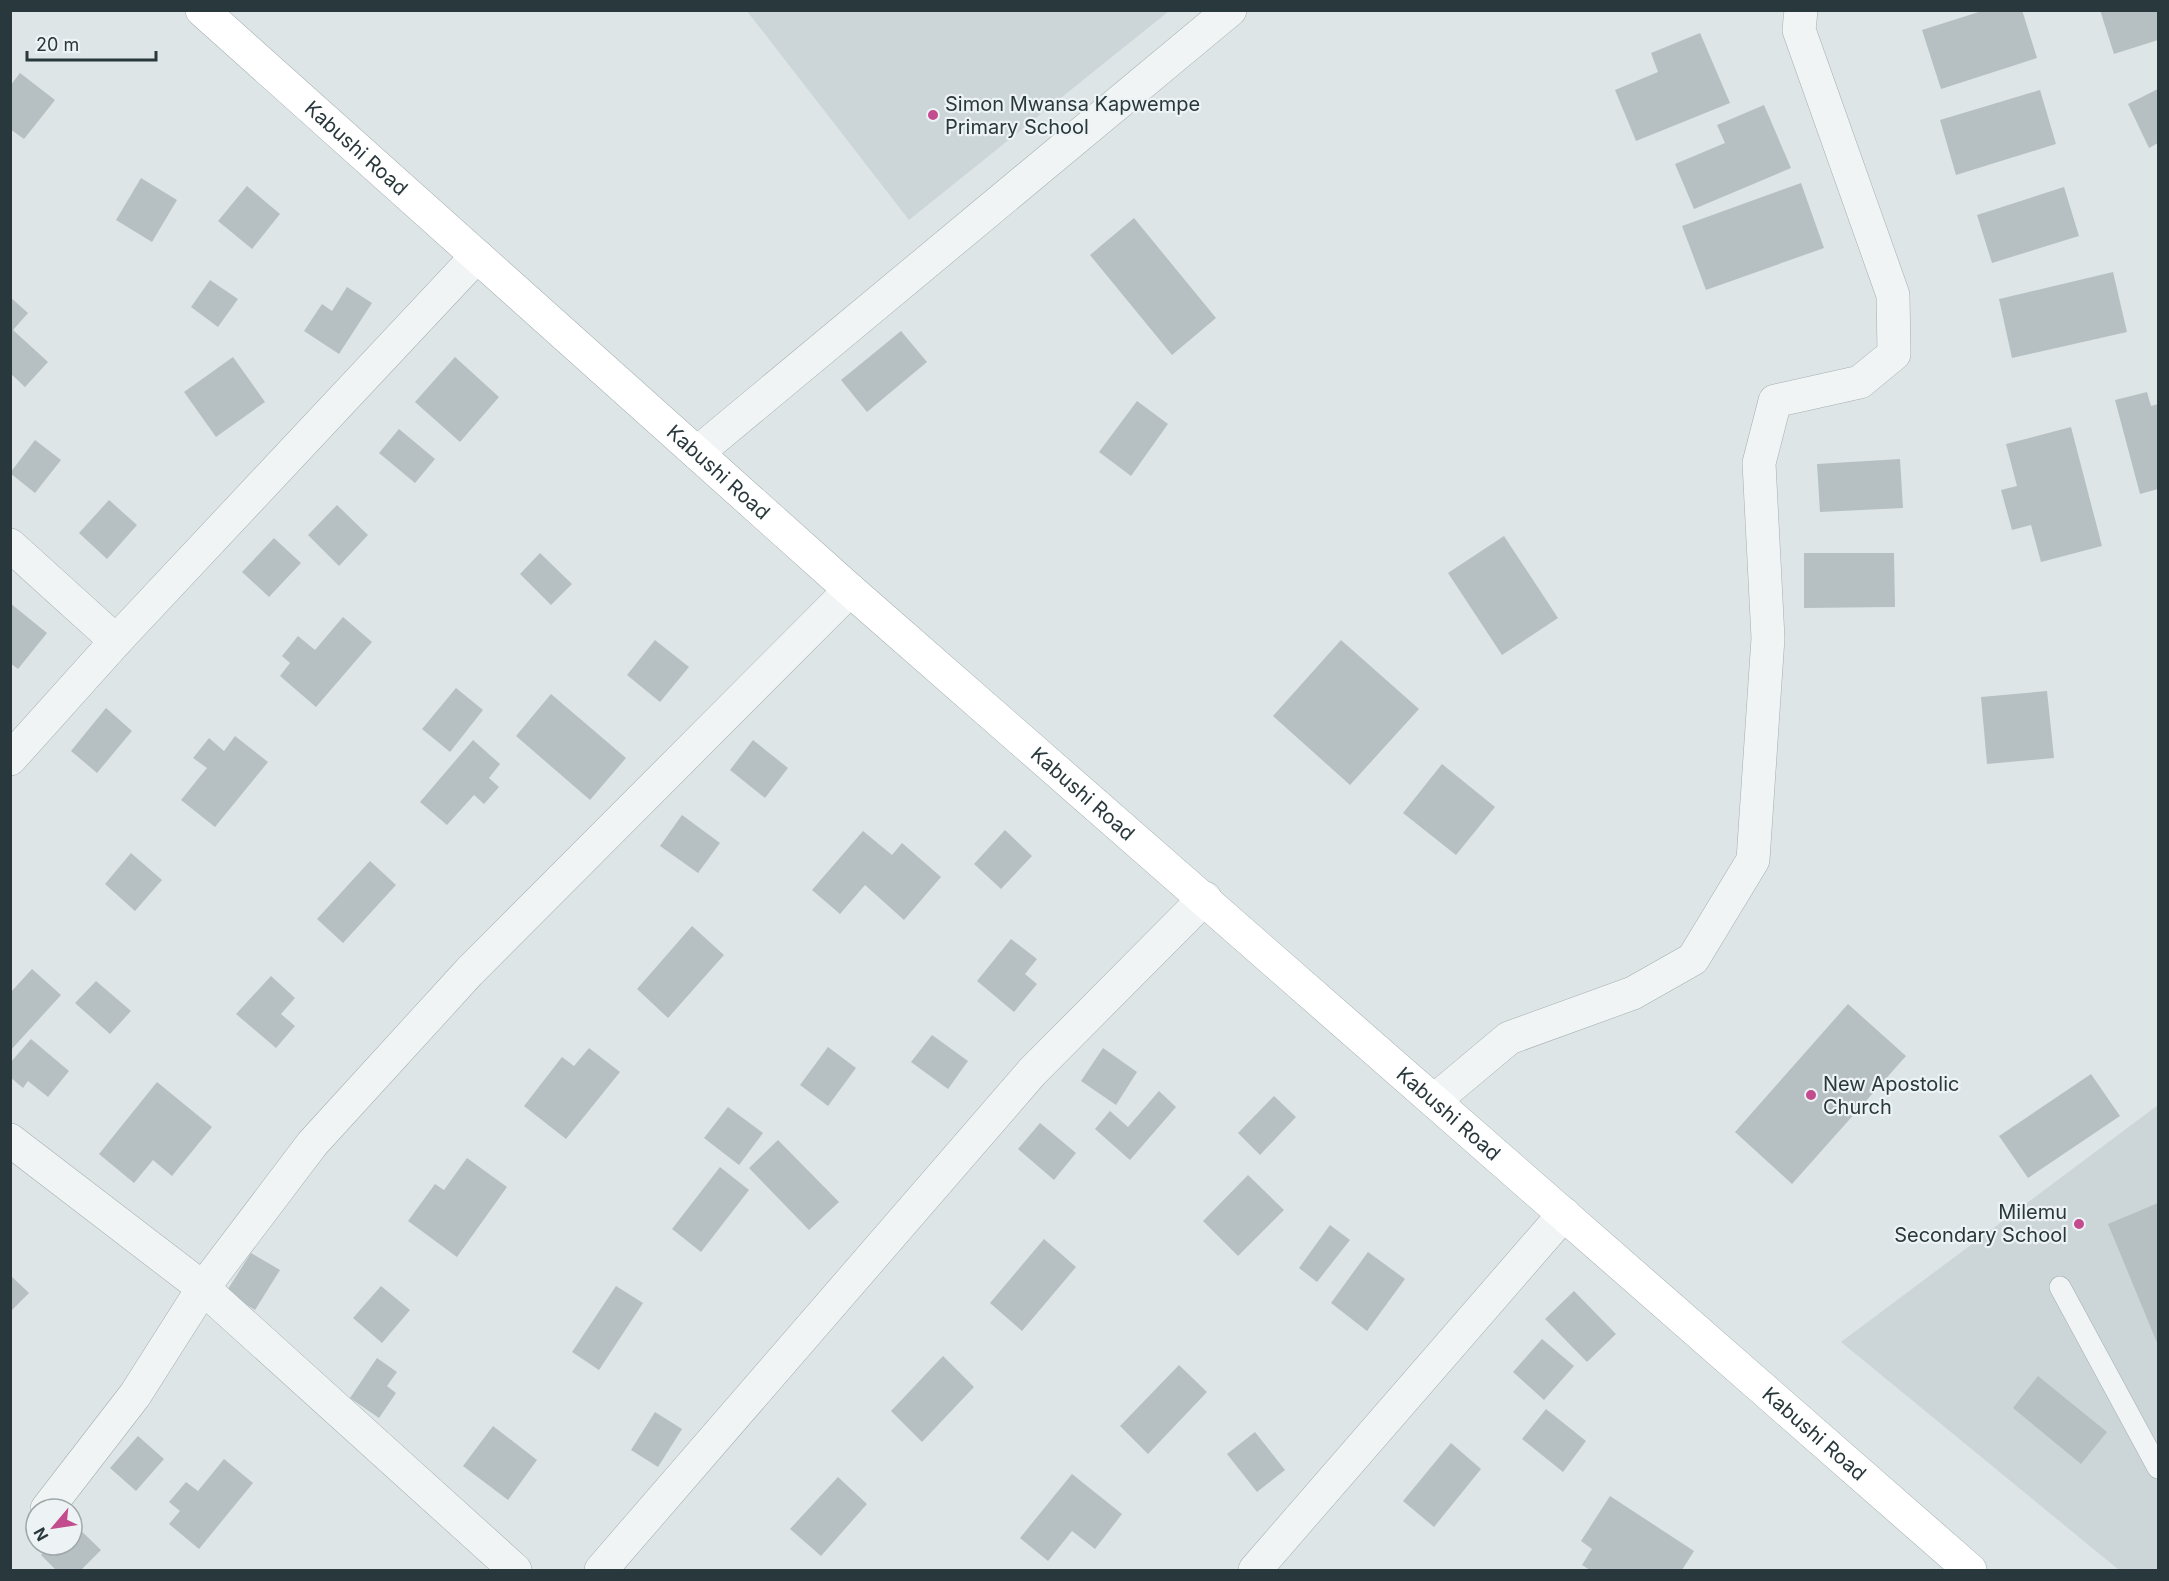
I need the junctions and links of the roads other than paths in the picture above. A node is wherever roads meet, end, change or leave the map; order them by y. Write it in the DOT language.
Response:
graph roads {
  1 [pos="202,10"];
  2 [pos="1230,10"];
  3 [pos="1801,10"];
  4 [pos="477,256"];
  5 [pos="698,453"];
  6 [pos="10,545"];
  7 [pos="850,590"];
  8 [pos="117,641"];
  9 [pos="10,759"];
  10 [pos="1204,898"];
  11 [pos="1435,1100"];
  12 [pos="10,1140"];
  13 [pos="1564,1214"];
  14 [pos="2060,1287"];
  15 [pos="203,1288"];
  16 [pos="2158,1468"];
  17 [pos="56,1497"];
  18 [pos="515,1570"];
  19 [pos="601,1570"];
  20 [pos="1255,1570"];
  21 [pos="1970,1570"];
  1 -- 4 [label="main road, Kabushi Road"];
  2 -- 5 [label="street"];
  3 -- 11 [label="street"];
  4 -- 5 [label="main road, Kabushi Road"];
  4 -- 8 [label="street"];
  5 -- 7 [label="main road, Kabushi Road"];
  6 -- 8 [label="street"];
  7 -- 10 [label="main road, Kabushi Road"];
  7 -- 15 [label="street"];
  8 -- 9 [label="street"];
  10 -- 11 [label="main road, Kabushi Road"];
  10 -- 19 [label="street"];
  11 -- 13 [label="main road, Kabushi Road"];
  12 -- 15 [label="street"];
  13 -- 20 [label="street"];
  13 -- 21 [label="main road, Kabushi Road"];
  14 -- 16 [label="lane"];
  15 -- 17 [label="street"];
  15 -- 18 [label="street"];
}
